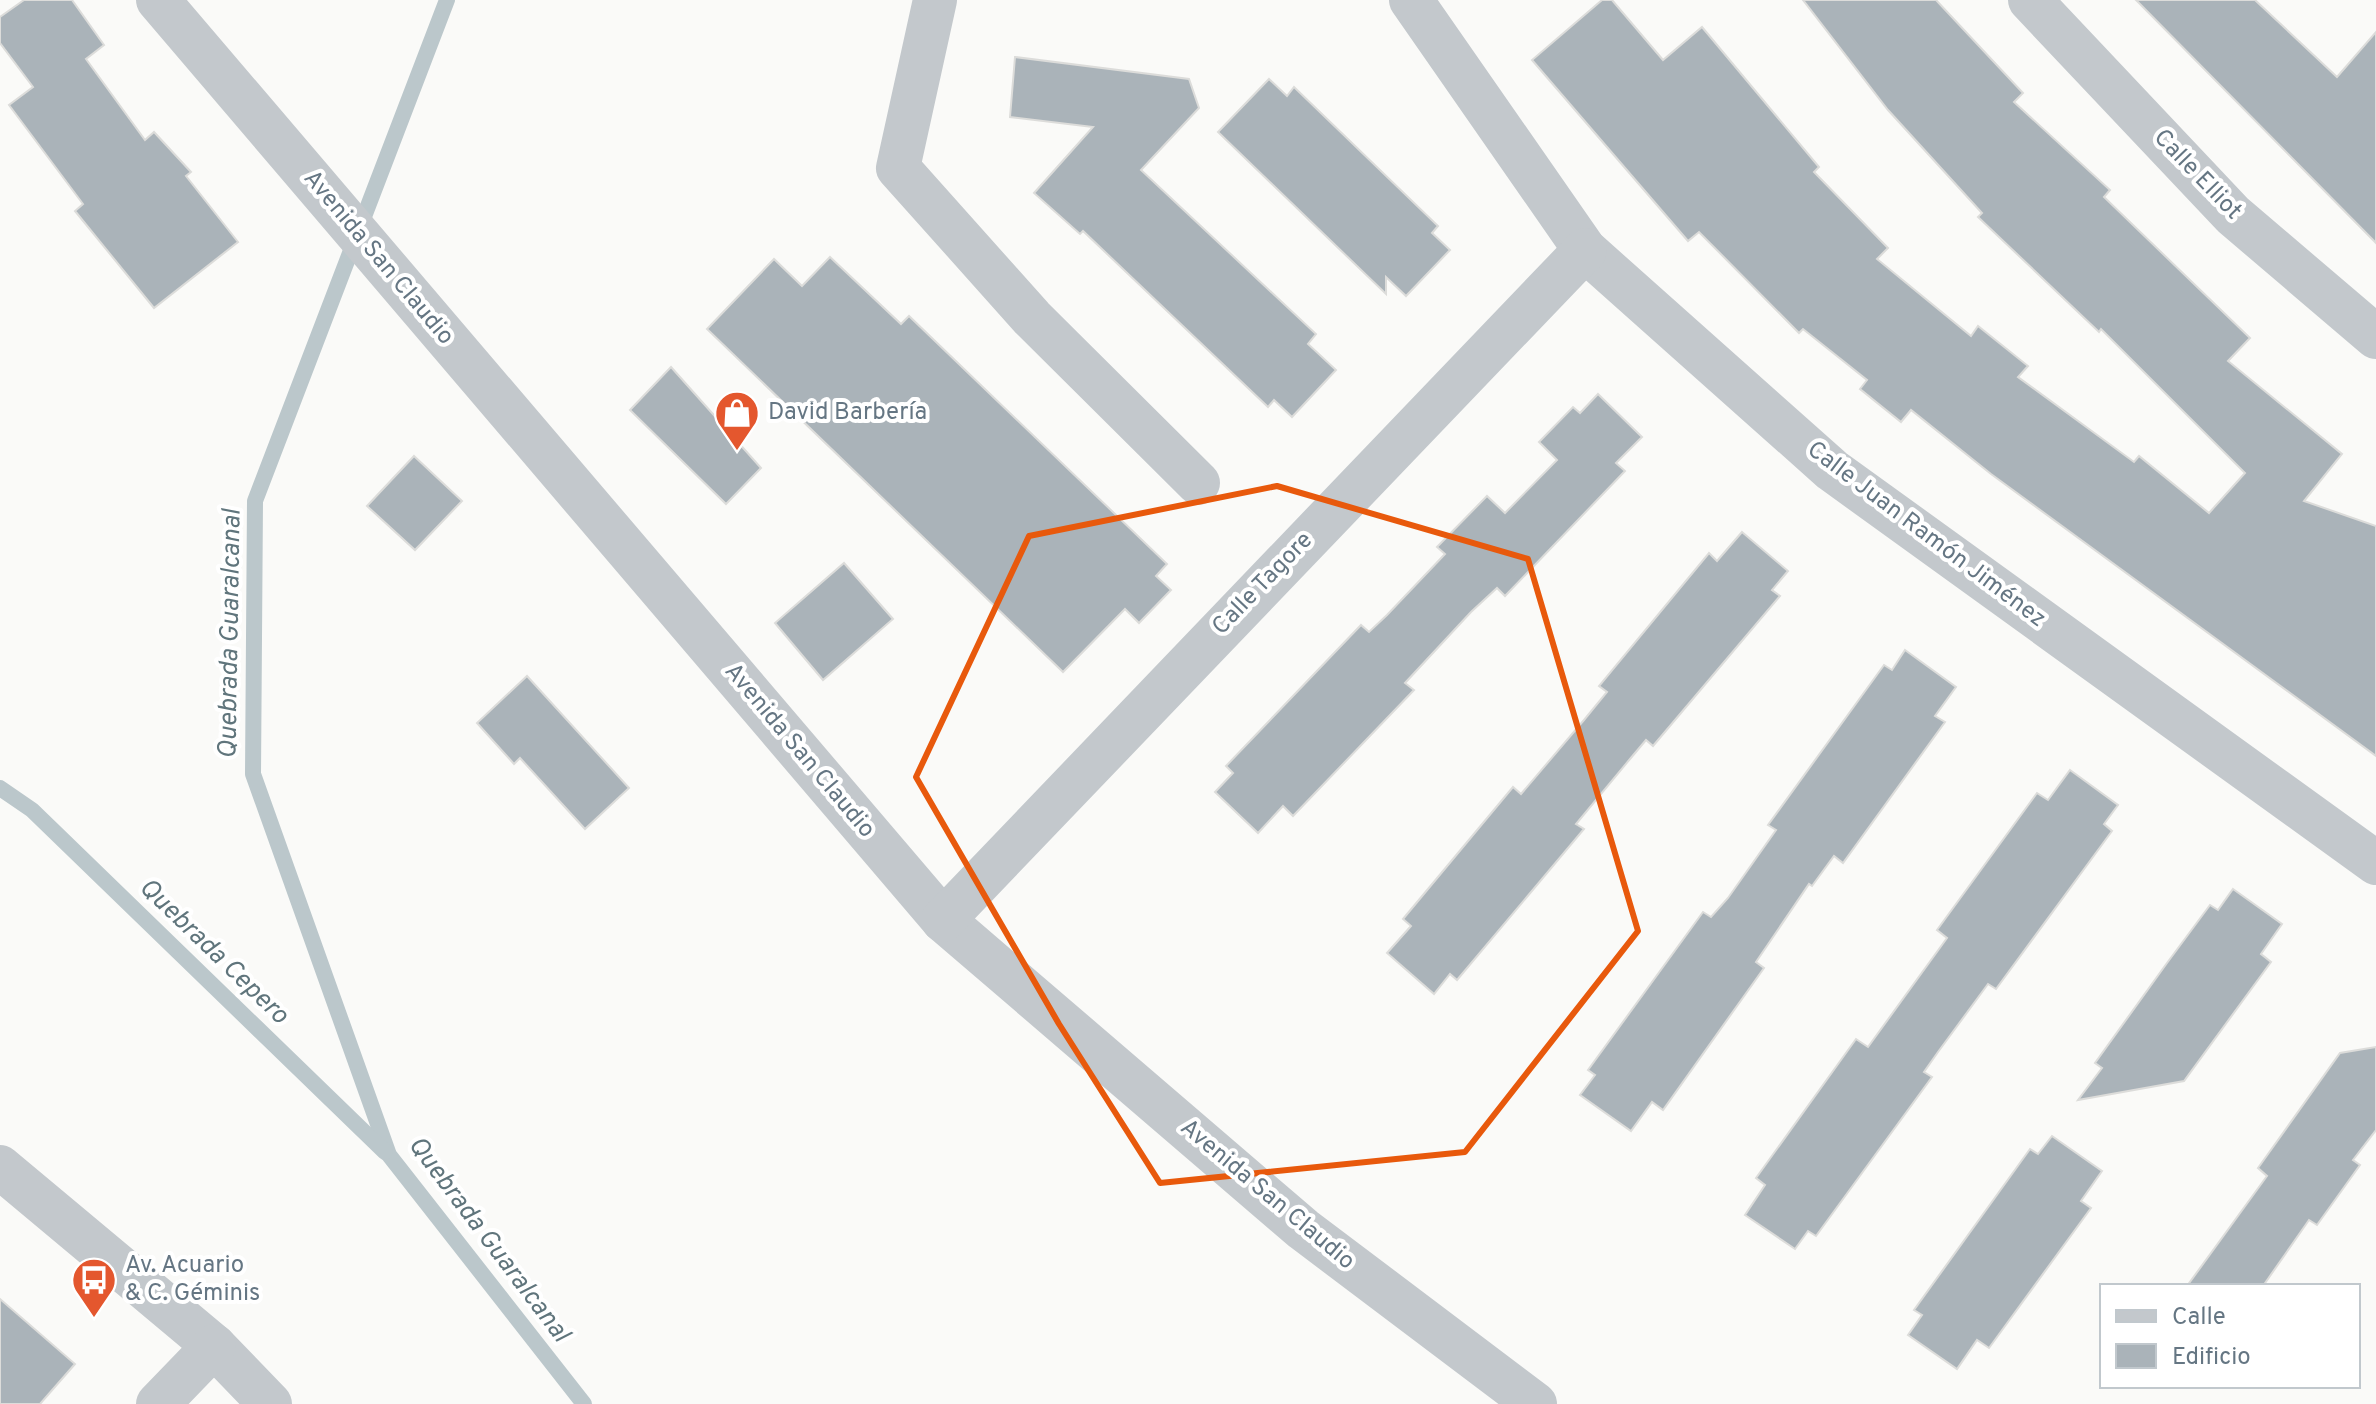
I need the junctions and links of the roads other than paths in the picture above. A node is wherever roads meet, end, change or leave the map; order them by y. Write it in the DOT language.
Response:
graph roads {
  1 [pos="158,0"];
  2 [pos="935,0"];
  3 [pos="1411,0"];
  4 [pos="2030,0"];
  5 [pos="1585,250"];
  6 [pos="2376,337"];
  7 [pos="1198,483"];
  8 [pos="2376,863"];
  9 [pos="943,920"];
  10 [pos="0,1167"];
  11 [pos="214,1346"];
  12 [pos="158,1404"];
  13 [pos="270,1404"];
  14 [pos="1535,1404"];
  1 -- 9 [label="street, Avenida San Claudio"];
  2 -- 7 [label="street"];
  3 -- 5 [label="street, Calle Juan Ramón Jiménez"];
  4 -- 6 [label="street, Calle Elliot"];
  5 -- 8 [label="street, Calle Juan Ramón Jiménez"];
  5 -- 9 [label="street, Calle Tagore"];
  9 -- 14 [label="street, Avenida San Claudio"];
  10 -- 11 [label="street"];
  11 -- 12 [label="street"];
  11 -- 13 [label="street"];
}
